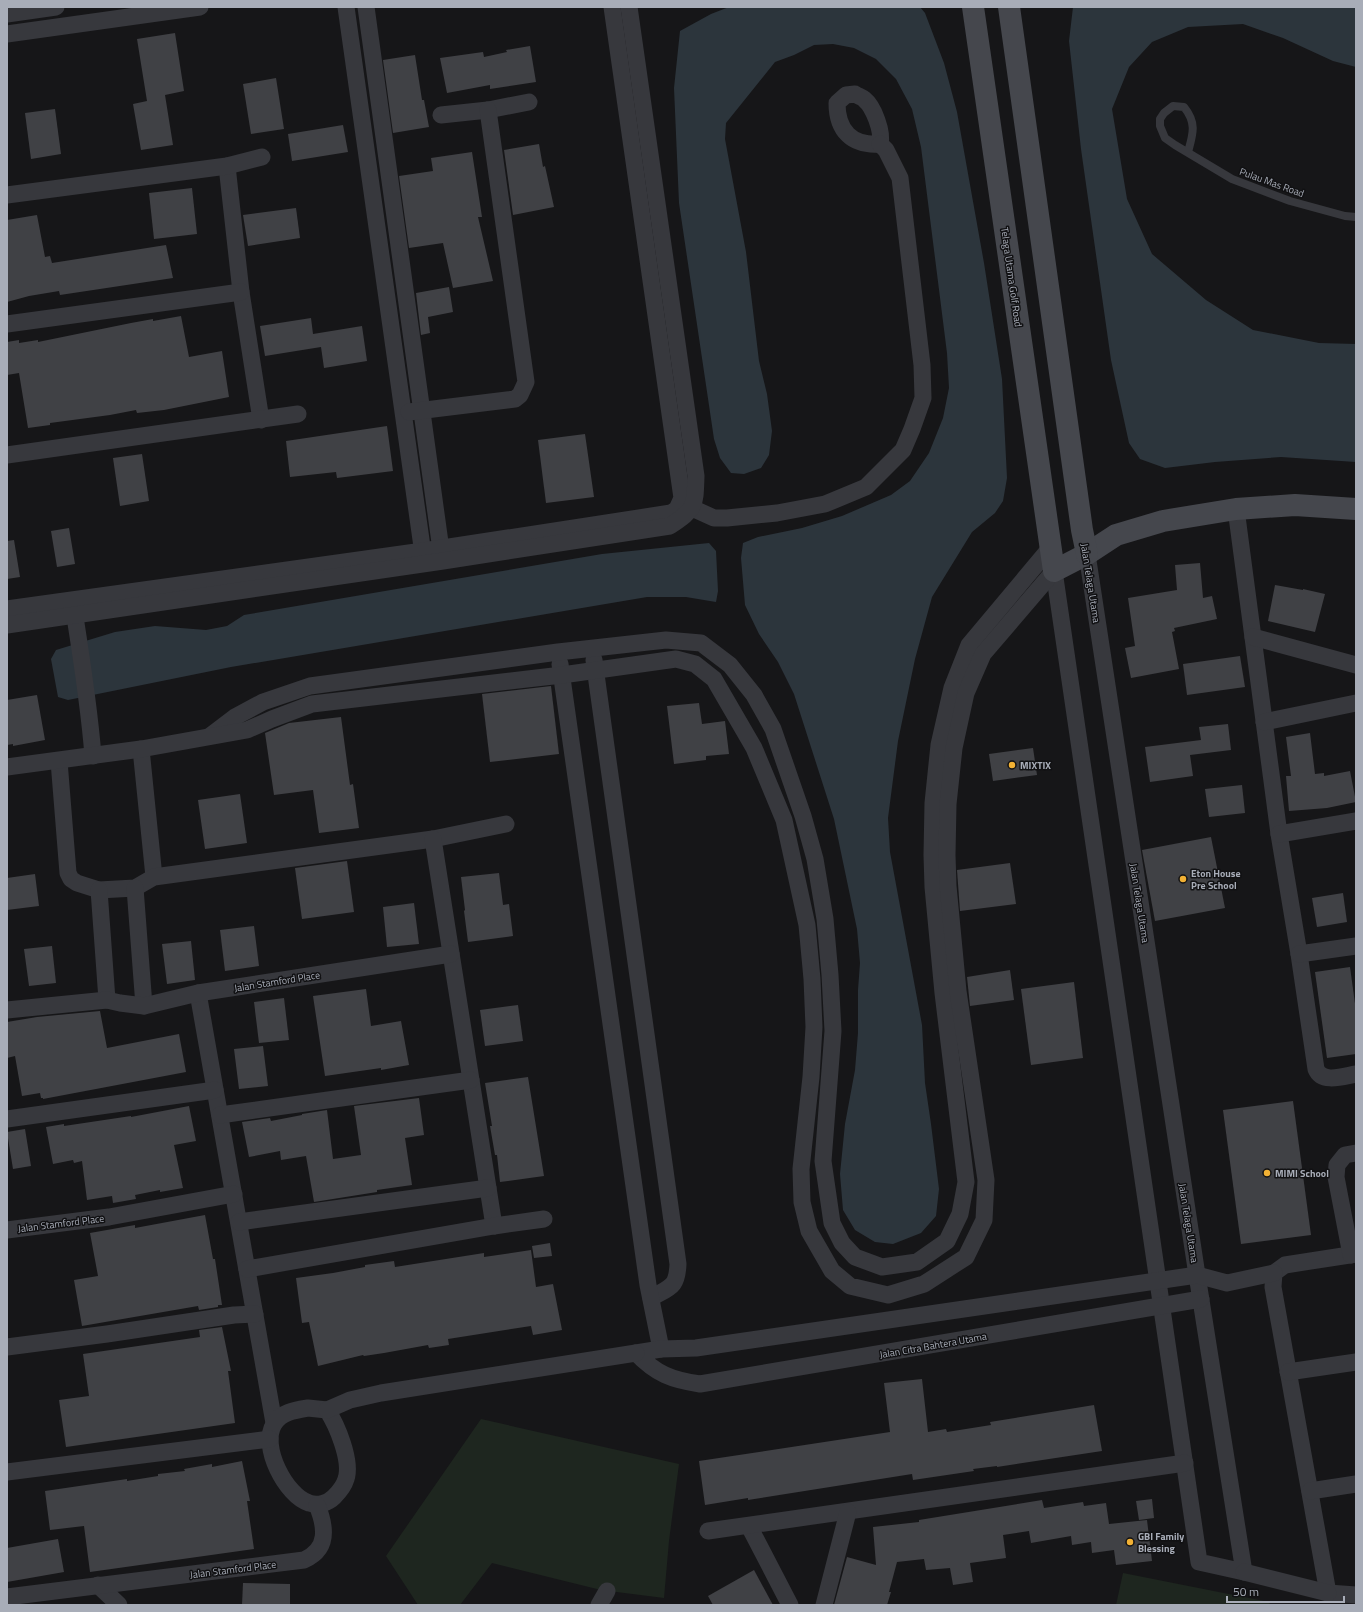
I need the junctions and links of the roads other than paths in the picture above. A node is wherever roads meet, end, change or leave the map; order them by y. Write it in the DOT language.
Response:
graph roads {
  1 [pos="56,7"];
  2 [pos="200,7"];
  3 [pos="346,7"];
  4 [pos="366,7"];
  5 [pos="612,7"];
  6 [pos="629,7"];
  7 [pos="973,7"];
  8 [pos="1009,7"];
  9 [pos="7,14"];
  10 [pos="7,34"];
  11 [pos="529,102"];
  12 [pos="488,110"];
  13 [pos="441,115"];
  14 [pos="880,144"];
  15 [pos="1188,152"];
  16 [pos="262,158"];
  17 [pos="227,166"];
  18 [pos="7,195"];
  19 [pos="1356,217"];
  20 [pos="241,292"];
  21 [pos="7,324"];
  22 [pos="421,410"];
  23 [pos="403,413"];
  24 [pos="298,414"];
  25 [pos="261,420"];
  26 [pos="7,455"];
  27 [pos="686,506"];
  28 [pos="1236,509"];
  29 [pos="1356,509"];
  30 [pos="1082,530"];
  31 [pos="1116,535"];
  32 [pos="1051,547"];
  33 [pos="442,554"];
  34 [pos="1087,554"];
  35 [pos="423,557"];
  36 [pos="1054,571"];
  37 [pos="73,608"];
  38 [pos="7,609"];
  39 [pos="7,625"];
  40 [pos="1253,637"];
  41 [pos="592,648"];
  42 [pos="558,652"];
  43 [pos="1356,665"];
  44 [pos="595,670"];
  45 [pos="562,675"];
  46 [pos="1356,703"];
  47 [pos="1264,722"];
  48 [pos="207,738"];
  49 [pos="141,748"];
  50 [pos="93,756"];
  51 [pos="58,760"];
  52 [pos="7,767"];
  53 [pos="1356,821"];
  54 [pos="506,824"];
  55 [pos="1279,834"];
  56 [pos="433,839"];
  57 [pos="154,877"];
  58 [pos="135,888"];
  59 [pos="99,890"];
  60 [pos="1356,946"];
  61 [pos="451,954"];
  62 [pos="1299,954"];
  63 [pos="198,994"];
  64 [pos="107,1000"];
  65 [pos="144,1006"];
  66 [pos="7,1010"];
  67 [pos="1356,1074"];
  68 [pos="471,1080"];
  69 [pos="215,1090"];
  70 [pos="220,1115"];
  71 [pos="7,1120"];
  72 [pos="1356,1153"];
  73 [pos="488,1188"];
  74 [pos="234,1194"];
  75 [pos="544,1219"];
  76 [pos="238,1222"];
  77 [pos="494,1226"];
  78 [pos="7,1230"];
  79 [pos="1353,1255"];
  80 [pos="247,1269"];
  81 [pos="1274,1273"];
  82 [pos="1197,1275"];
  83 [pos="1158,1281"];
  84 [pos="651,1298"];
  85 [pos="1201,1299"];
  86 [pos="1162,1307"];
  87 [pos="255,1314"];
  88 [pos="7,1347"];
  89 [pos="661,1350"];
  90 [pos="636,1353"];
  91 [pos="1356,1362"];
  92 [pos="1288,1372"];
  93 [pos="327,1410"];
  94 [pos="272,1431"];
  95 [pos="1185,1463"];
  96 [pos="7,1472"];
  97 [pos="1356,1484"];
  98 [pos="1310,1491"];
  99 [pos="317,1505"];
  100 [pos="848,1512"];
  101 [pos="749,1526"];
  102 [pos="708,1531"];
  103 [pos="1244,1572"];
  104 [pos="98,1585"];
  105 [pos="1328,1593"];
  106 [pos="1356,1595"];
  107 [pos="7,1597"];
  108 [pos="119,1605"];
  109 [pos="790,1605"];
  110 [pos="824,1605"];
  1 -- 9 [label="street"];
  2 -- 10 [label="street"];
  3 -- 23 [label="street"];
  4 -- 22 [label="street"];
  5 -- 27 [label="street"];
  6 -- 27 [label="street"];
  7 -- 32 [label="main road, Telaga Utama Golf Road"];
  8 -- 30 [label="main road"];
  11 -- 12 [label="street"];
  12 -- 13 [label="street"];
  12 -- 22 [label="street"];
  14 -- 27 [label="street"];
  15 -- 15 [label="lane, Pulau Mas Road"];
  15 -- 19 [label="lane, Pulau Mas Road"];
  16 -- 17 [label="street"];
  17 -- 18 [label="street"];
  17 -- 20 [label="street"];
  20 -- 21 [label="street"];
  20 -- 25 [label="street"];
  22 -- 23 [label="street"];
  22 -- 33 [label="street"];
  23 -- 35 [label="street"];
  24 -- 25 [label="street"];
  25 -- 26 [label="street"];
  27 -- 33 [label="street"];
  28 -- 29 [label="main road"];
  28 -- 31 [label="main road"];
  28 -- 40 [label="street"];
  30 -- 31 [label="main road"];
  30 -- 32 [label="main road"];
  30 -- 34 [label="main road, Jalan Telaga Utama"];
  31 -- 34 [label="main road"];
  32 -- 36 [label="main road"];
  32 -- 41 [label="street"];
  33 -- 35 [label="street"];
  34 -- 36 [label="main road"];
  34 -- 82 [label="street, Jalan Telaga Utama"];
  35 -- 37 [label="street"];
  36 -- 44 [label="street"];
  36 -- 83 [label="street"];
  37 -- 38 [label="street"];
  37 -- 39 [label="street"];
  37 -- 50 [label="street"];
  40 -- 43 [label="street"];
  40 -- 47 [label="street"];
  41 -- 42 [label="street"];
  41 -- 44 [label="street"];
  42 -- 45 [label="street"];
  42 -- 48 [label="street"];
  44 -- 45 [label="street"];
  44 -- 84 [label="street"];
  45 -- 48 [label="street"];
  45 -- 84 [label="street"];
  46 -- 47 [label="street"];
  47 -- 55 [label="street"];
  48 -- 49 [label="street"];
  49 -- 50 [label="street"];
  49 -- 57 [label="street"];
  50 -- 51 [label="street"];
  51 -- 52 [label="street"];
  51 -- 59 [label="street"];
  53 -- 55 [label="street"];
  54 -- 56 [label="street"];
  55 -- 62 [label="street"];
  56 -- 57 [label="street"];
  56 -- 61 [label="street"];
  57 -- 58 [label="street"];
  58 -- 59 [label="street"];
  58 -- 65 [label="street"];
  59 -- 64 [label="street"];
  60 -- 62 [label="street"];
  61 -- 63 [label="street, Jalan Stamford Place"];
  61 -- 68 [label="street"];
  62 -- 67 [label="street"];
  63 -- 65 [label="street, Jalan Stamford Place"];
  63 -- 69 [label="street"];
  64 -- 65 [label="street, Jalan Stamford Place"];
  64 -- 66 [label="street, Jalan Stamford Place"];
  68 -- 70 [label="street"];
  68 -- 73 [label="street"];
  69 -- 70 [label="street"];
  69 -- 71 [label="street"];
  70 -- 74 [label="street"];
  72 -- 79 [label="street"];
  73 -- 76 [label="street"];
  73 -- 77 [label="street"];
  74 -- 76 [label="street"];
  74 -- 78 [label="street, Jalan Stamford Place"];
  75 -- 77 [label="street"];
  76 -- 80 [label="street"];
  77 -- 80 [label="street"];
  79 -- 81 [label="street"];
  80 -- 87 [label="street"];
  81 -- 82 [label="street"];
  81 -- 92 [label="street"];
  82 -- 83 [label="street"];
  82 -- 85 [label="street, Jalan Telaga Utama"];
  83 -- 86 [label="street"];
  83 -- 89 [label="street"];
  84 -- 89 [label="street"];
  85 -- 86 [label="street, Jalan Citra Bahtera Utama"];
  85 -- 103 [label="street, Jalan Telaga Utama"];
  86 -- 90 [label="street, Jalan Citra Bahtera Utama"];
  86 -- 95 [label="street"];
  87 -- 88 [label="street"];
  87 -- 94 [label="street"];
  89 -- 90 [label="street"];
  90 -- 93 [label="street"];
  91 -- 92 [label="street"];
  92 -- 98 [label="street"];
  93 -- 94 [label="street"];
  93 -- 99 [label="street"];
  94 -- 96 [label="street"];
  94 -- 99 [label="street"];
  95 -- 100 [label="street"];
  95 -- 103 [label="street"];
  97 -- 98 [label="street"];
  98 -- 105 [label="street"];
  99 -- 104 [label="street, Jalan Stamford Place"];
  100 -- 101 [label="street"];
  100 -- 110 [label="street"];
  101 -- 102 [label="street"];
  101 -- 109 [label="street"];
  103 -- 105 [label="street"];
  104 -- 107 [label="street, Jalan Stamford Place"];
  104 -- 108 [label="street"];
  105 -- 106 [label="street"];
}
